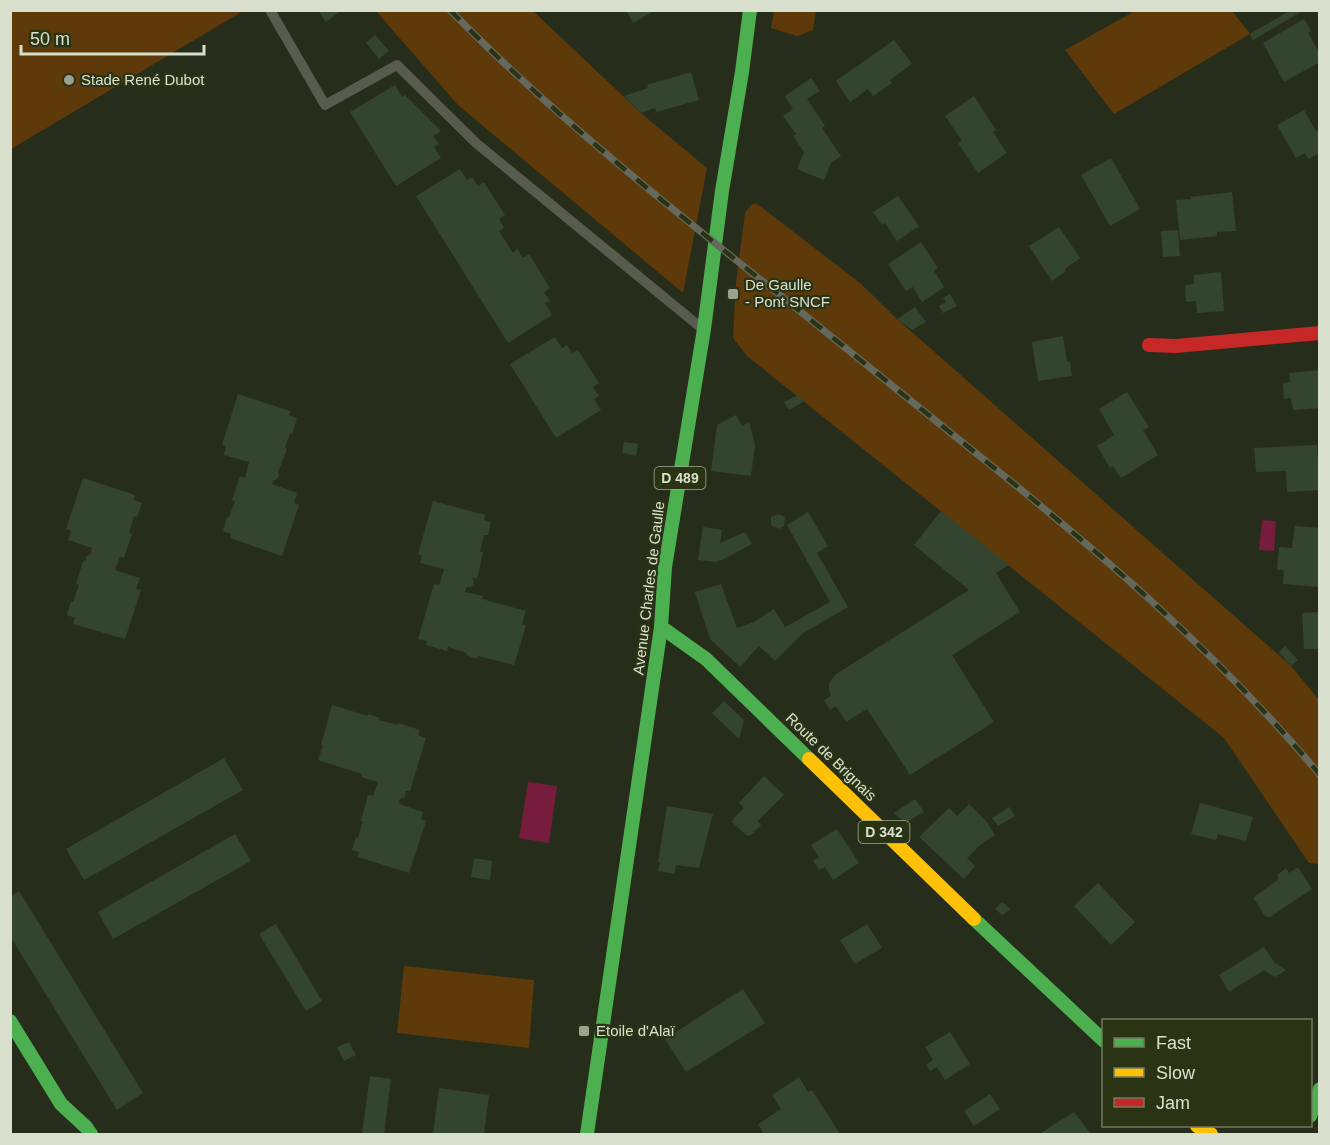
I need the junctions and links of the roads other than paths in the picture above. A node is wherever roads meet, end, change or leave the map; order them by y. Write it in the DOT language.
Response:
graph roads {
  1 [pos="270,10"];
  2 [pos="750,10"];
  3 [pos="704,329"];
  4 [pos="1320,333"];
  5 [pos="1149,345"];
  6 [pos="661,627"];
  7 [pos="10,1020"];
  8 [pos="1102,1039"];
  9 [pos="1320,1089"];
  10 [pos="1312,1113"];
  11 [pos="91,1134"];
  12 [pos="587,1134"];
  1 -- 3 [label="lane"];
  2 -- 3 [label="main road, Avenue Charles de Gaulle / D 489"];
  3 -- 6 [label="main road, Avenue Charles de Gaulle / D 489"];
  4 -- 5 [label="main road"];
  6 -- 8 [label="main road, Route de Brignais / D 342"];
  6 -- 12 [label="main road, Avenue Charles de Gaulle / D 489"];
  7 -- 11 [label="main road"];
  9 -- 10 [label="main road"];
}
